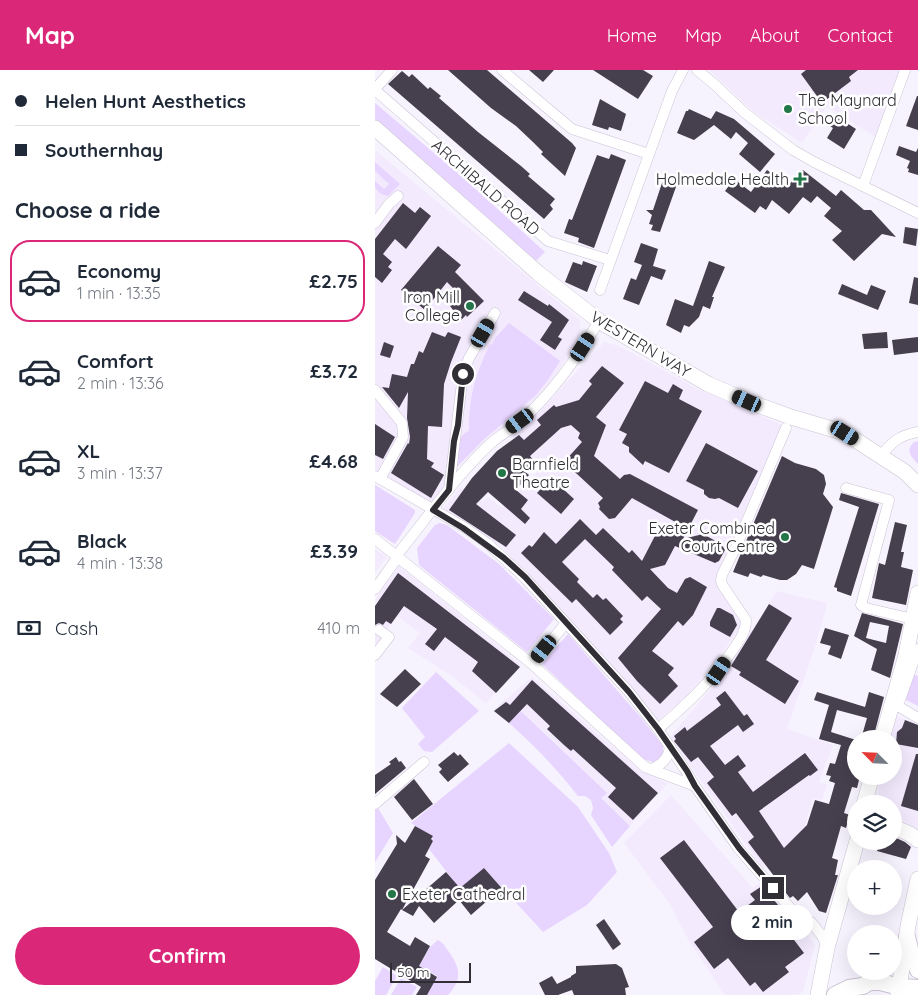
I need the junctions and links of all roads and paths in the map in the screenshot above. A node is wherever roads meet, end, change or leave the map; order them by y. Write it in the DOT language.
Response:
graph roads {
  1 [pos="392,70"];
  2 [pos="502,70"];
  3 [pos="683,70"];
  4 [pos="697,70"];
  5 [pos="905,70"];
  6 [pos="375,89"];
  7 [pos="375,128"];
  8 [pos="649,154"];
  9 [pos="863,186"];
  10 [pos="398,196"];
  11 [pos="918,213"];
  12 [pos="375,224"];
  13 [pos="610,260"];
  14 [pos="600,290"];
  15 [pos="495,313"];
  16 [pos="599,321"];
  17 [pos="375,390"];
  18 [pos="786,428"];
  19 [pos="918,432"];
  20 [pos="881,457"];
  21 [pos="378,478"];
  22 [pos="918,485"];
  23 [pos="846,488"];
  24 [pos="449,490"];
  25 [pos="433,510"];
  26 [pos="375,539"];
  27 [pos="397,555"];
  28 [pos="375,589"];
  29 [pos="918,593"];
  30 [pos="913,619"];
  31 [pos="566,623"];
  32 [pos="379,630"];
  33 [pos="918,649"];
  34 [pos="375,655"];
  35 [pos="532,664"];
  36 [pos="895,706"];
  37 [pos="918,718"];
  38 [pos="658,729"];
  39 [pos="886,730"];
  40 [pos="669,746"];
  41 [pos="423,762"];
  42 [pos="651,769"];
  43 [pos="695,786"];
  44 [pos="375,804"];
  45 [pos="902,830"];
  46 [pos="918,840"];
  47 [pos="856,850"];
  48 [pos="918,879"];
  49 [pos="836,919"];
  50 [pos="812,923"];
  51 [pos="907,937"];
  52 [pos="827,948"];
  53 [pos="918,970"];
  54 [pos="918,988"];
  55 [pos="895,992"];
  56 [pos="818,995"];
  57 [pos="835,995"];
  1 -- 6 [label="street, ARCHIBALD ROAD"];
  2 -- 8 [label="street"];
  3 -- 8 [label="street"];
  4 -- 9 [label="street"];
  5 -- 9 [label="street"];
  6 -- 13 [label="street, ARCHIBALD ROAD"];
  7 -- 16 [label="main road, WESTERN WAY"];
  8 -- 13 [label="street"];
  9 -- 11 [label="street"];
  10 -- 12 [label="street"];
  13 -- 14 [label="street"];
  15 -- 24 [label="street"];
  16 -- 20 [label="main road, WESTERN WAY"];
  16 -- 24 [label="street"];
  17 -- 21 [label="street"];
  18 -- 38 [label="street"];
  19 -- 20 [label="street"];
  20 -- 22 [label="main road, WESTERN WAY"];
  21 -- 25 [label="street"];
  23 -- 30 [label="street"];
  24 -- 25 [label="street"];
  25 -- 27 [label="street"];
  25 -- 31 [label="street"];
  26 -- 27 [label="street"];
  27 -- 28 [label="street"];
  27 -- 35 [label="street"];
  29 -- 30 [label="main road"];
  30 -- 36 [label="main road"];
  31 -- 35 [label="street"];
  31 -- 38 [label="street"];
  32 -- 34 [label="street"];
  33 -- 36 [label="street"];
  35 -- 42 [label="street"];
  36 -- 37 [label="street"];
  36 -- 39 [label="main road"];
  38 -- 40 [label="street"];
  40 -- 42 [label="street"];
  40 -- 43 [label="street"];
  41 -- 44 [label="street"];
  42 -- 43 [label="street"];
  43 -- 50 [label="street"];
  45 -- 46 [label="main road"];
  47 -- 49 [label="main road"];
  48 -- 51 [label="main road"];
  49 -- 50 [label="street"];
  49 -- 52 [label="main road"];
  50 -- 52 [label="street"];
  51 -- 53 [label="main road"];
  51 -- 55 [label="main road"];
  52 -- 56 [label="main road"];
  54 -- 55 [label="main road"];
  55 -- 57 [label="main road"];
}
